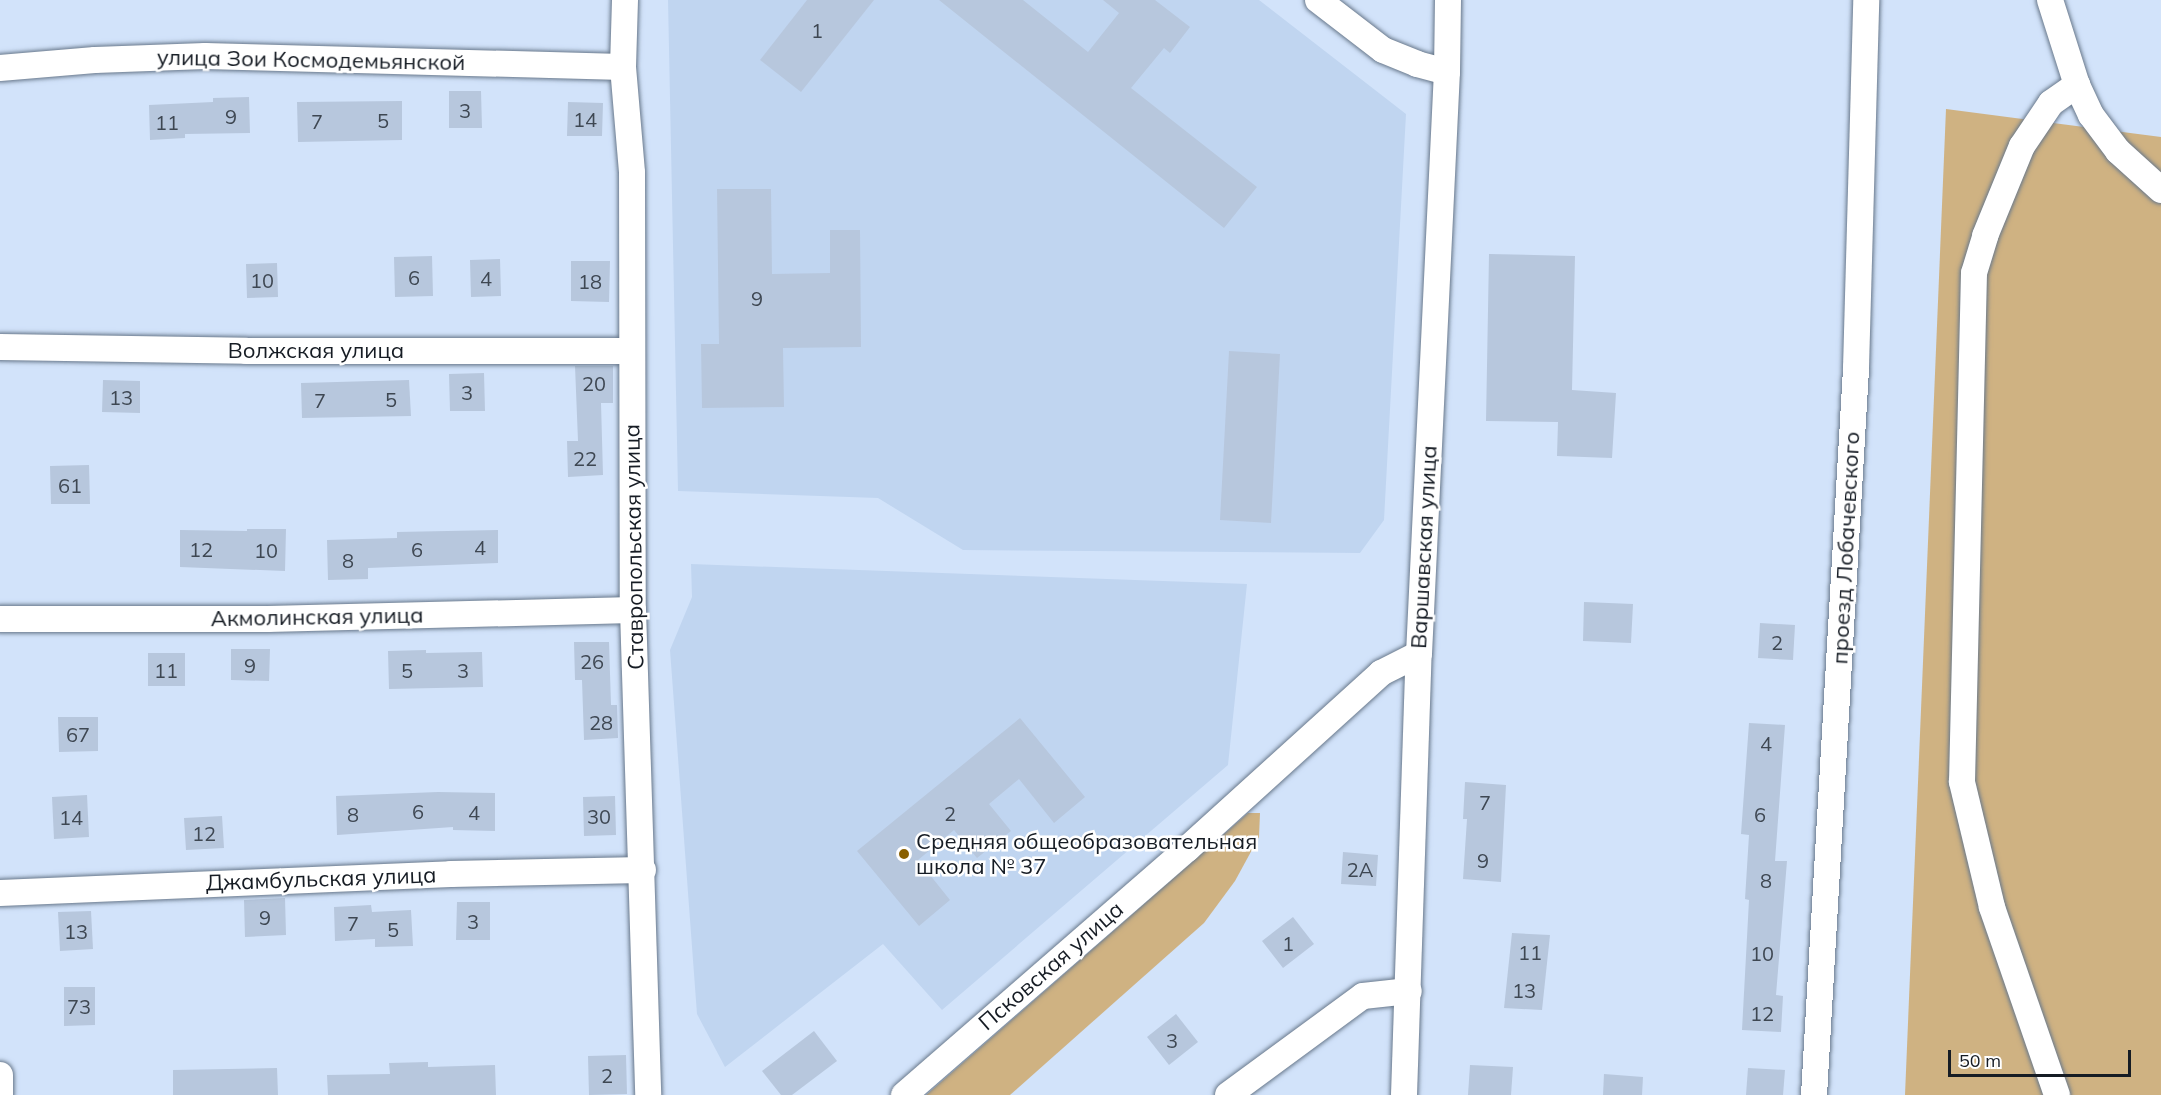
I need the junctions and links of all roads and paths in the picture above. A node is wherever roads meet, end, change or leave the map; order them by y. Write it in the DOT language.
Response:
graph roads {
  1 [pos="625,0"];
  2 [pos="1318,0"];
  3 [pos="1448,0"];
  4 [pos="1866,0"];
  5 [pos="2050,0"];
  6 [pos="623,67"];
  7 [pos="0,68"];
  8 [pos="1447,72"];
  9 [pos="2077,85"];
  10 [pos="2161,190"];
  11 [pos="0,347"];
  12 [pos="632,351"];
  13 [pos="633,610"];
  14 [pos="0,619"];
  15 [pos="1419,654"];
  16 [pos="643,870"];
  17 [pos="0,893"];
  18 [pos="1409,991"];
  19 [pos="0,1075"];
  20 [pos="0,1095"];
  21 [pos="648,1095"];
  22 [pos="904,1095"];
  23 [pos="1228,1095"];
  24 [pos="1404,1095"];
  25 [pos="1814,1095"];
  26 [pos="2057,1095"];
  1 -- 6 [label="street, Ставропольская улица"];
  2 -- 8 [label="street"];
  3 -- 8 [label="street, Варшавская улица"];
  4 -- 25 [label="street, проезд Лобачевского"];
  5 -- 9 [label="street"];
  6 -- 7 [label="street, улица Зои Космодемьянской"];
  6 -- 12 [label="street, Ставропольская улица"];
  8 -- 15 [label="street, Варшавская улица"];
  9 -- 10 [label="street"];
  9 -- 26 [label="street"];
  11 -- 12 [label="street, Волжская улица"];
  12 -- 13 [label="street, Ставропольская улица"];
  13 -- 14 [label="street, Акмолинская улица"];
  13 -- 16 [label="street, Ставропольская улица"];
  15 -- 18 [label="street, Варшавская улица"];
  15 -- 22 [label="street, Псковская улица"];
  16 -- 17 [label="street, Джамбульская улица"];
  16 -- 21 [label="street, Ставропольская улица"];
  18 -- 23 [label="street"];
  18 -- 24 [label="street, Варшавская улица"];
  19 -- 20 [label="street"];
}
